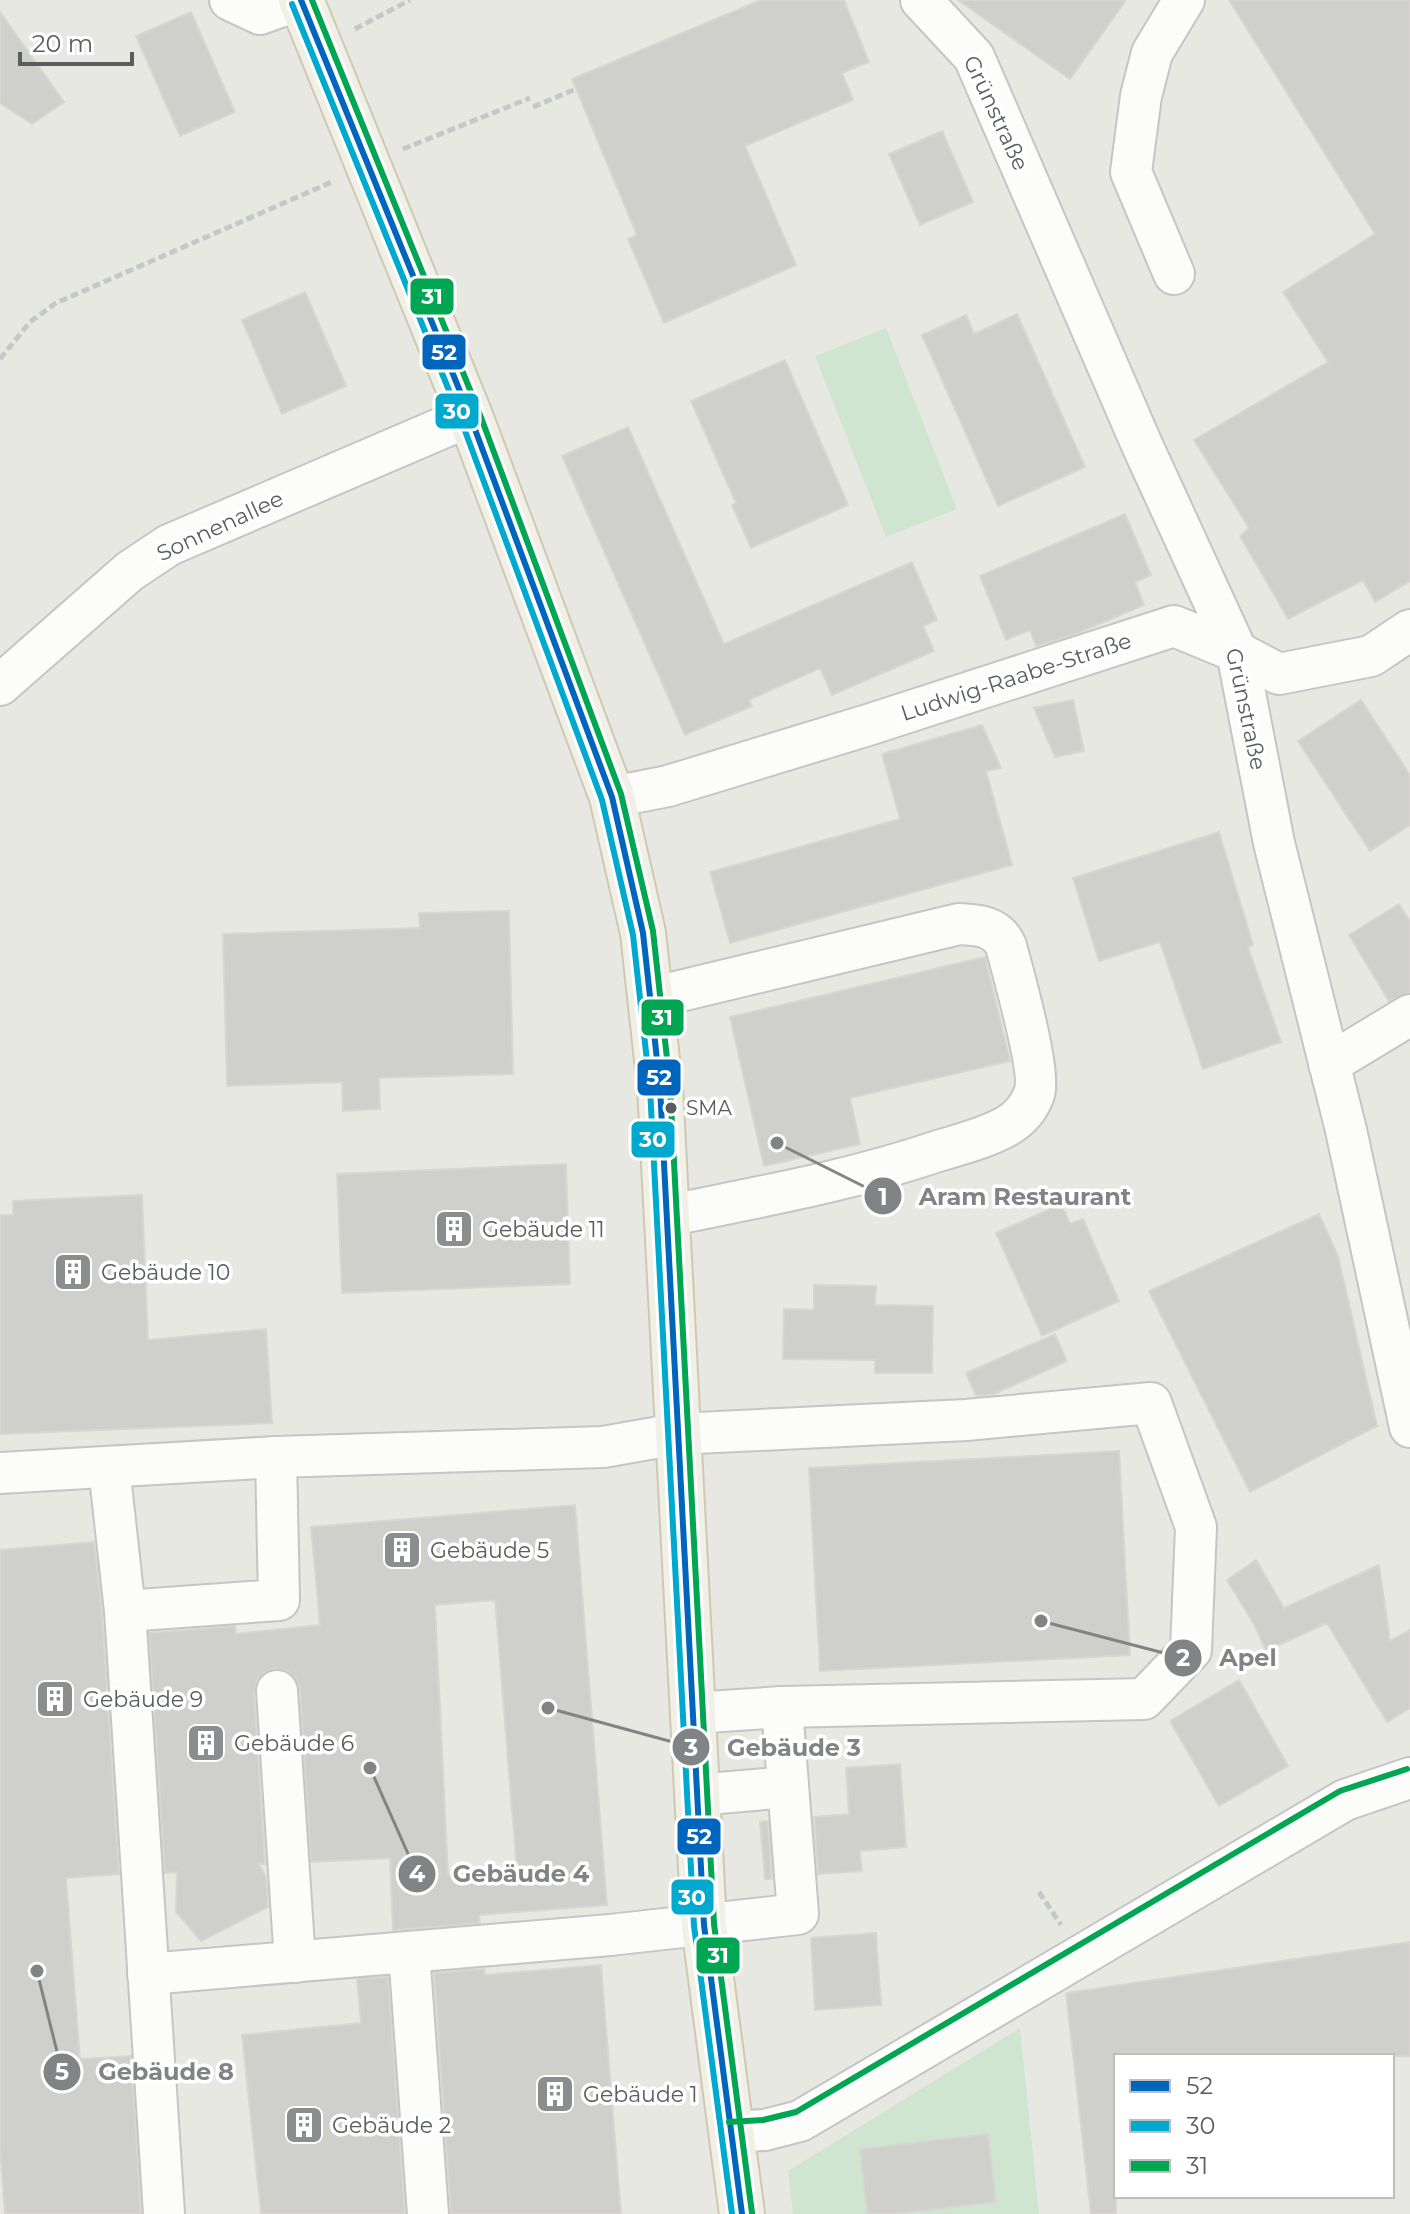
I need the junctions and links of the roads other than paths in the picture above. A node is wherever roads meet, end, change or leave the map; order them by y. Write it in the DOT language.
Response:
graph roads {
  1 [pos="230,0"];
  2 [pos="300,0"];
  3 [pos="921,0"];
  4 [pos="1184,0"];
  5 [pos="1174,274"];
  6 [pos="470,416"];
  7 [pos="1410,630"];
  8 [pos="1237,652"];
  9 [pos="0,685"];
  10 [pos="612,797"];
  11 [pos="651,998"];
  12 [pos="1410,1015"];
  13 [pos="1329,1064"];
  14 [pos="666,1216"];
  15 [pos="1410,1427"];
  16 [pos="677,1434"];
  17 [pos="276,1457"];
  18 [pos="109,1467"];
  19 [pos="0,1473"];
  20 [pos="125,1611"];
  21 [pos="277,1691"];
  22 [pos="782,1707"];
  23 [pos="692,1713"];
  24 [pos="1410,1778"];
  25 [pos="788,1787"];
  26 [pos="696,1795"];
  27 [pos="704,1925"];
  28 [pos="409,1952"];
  29 [pos="295,1962"];
  30 [pos="148,1974"];
  31 [pos="730,2132"];
  32 [pos="164,2214"];
  33 [pos="428,2214"];
  34 [pos="742,2214"];
  1 -- 2 [label="street"];
  2 -- 6 [label="main road"];
  3 -- 8 [label="street, Grünstraße"];
  4 -- 5 [label="street"];
  6 -- 9 [label="street, Sonnenallee"];
  6 -- 10 [label="main road"];
  7 -- 8 [label="street, Ludwig-Raabe-Straße"];
  8 -- 10 [label="street, Ludwig-Raabe-Straße"];
  8 -- 13 [label="street, Grünstraße"];
  10 -- 11 [label="main road"];
  11 -- 14 [label="main road"];
  11 -- 14 [label="street"];
  12 -- 13 [label="street"];
  13 -- 15 [label="street, Grünstraße"];
  14 -- 16 [label="main road"];
  16 -- 17 [label="street"];
  16 -- 22 [label="street"];
  16 -- 23 [label="main road"];
  17 -- 18 [label="street"];
  17 -- 20 [label="street"];
  18 -- 19 [label="street"];
  18 -- 20 [label="street"];
  20 -- 30 [label="street"];
  21 -- 29 [label="street"];
  22 -- 23 [label="street"];
  22 -- 25 [label="street"];
  23 -- 26 [label="main road"];
  24 -- 31 [label="street"];
  25 -- 26 [label="street"];
  25 -- 27 [label="street"];
  26 -- 27 [label="main road"];
  27 -- 28 [label="street"];
  27 -- 31 [label="main road"];
  28 -- 29 [label="street"];
  28 -- 33 [label="street"];
  29 -- 30 [label="street"];
  30 -- 32 [label="street"];
  31 -- 34 [label="main road"];
}
